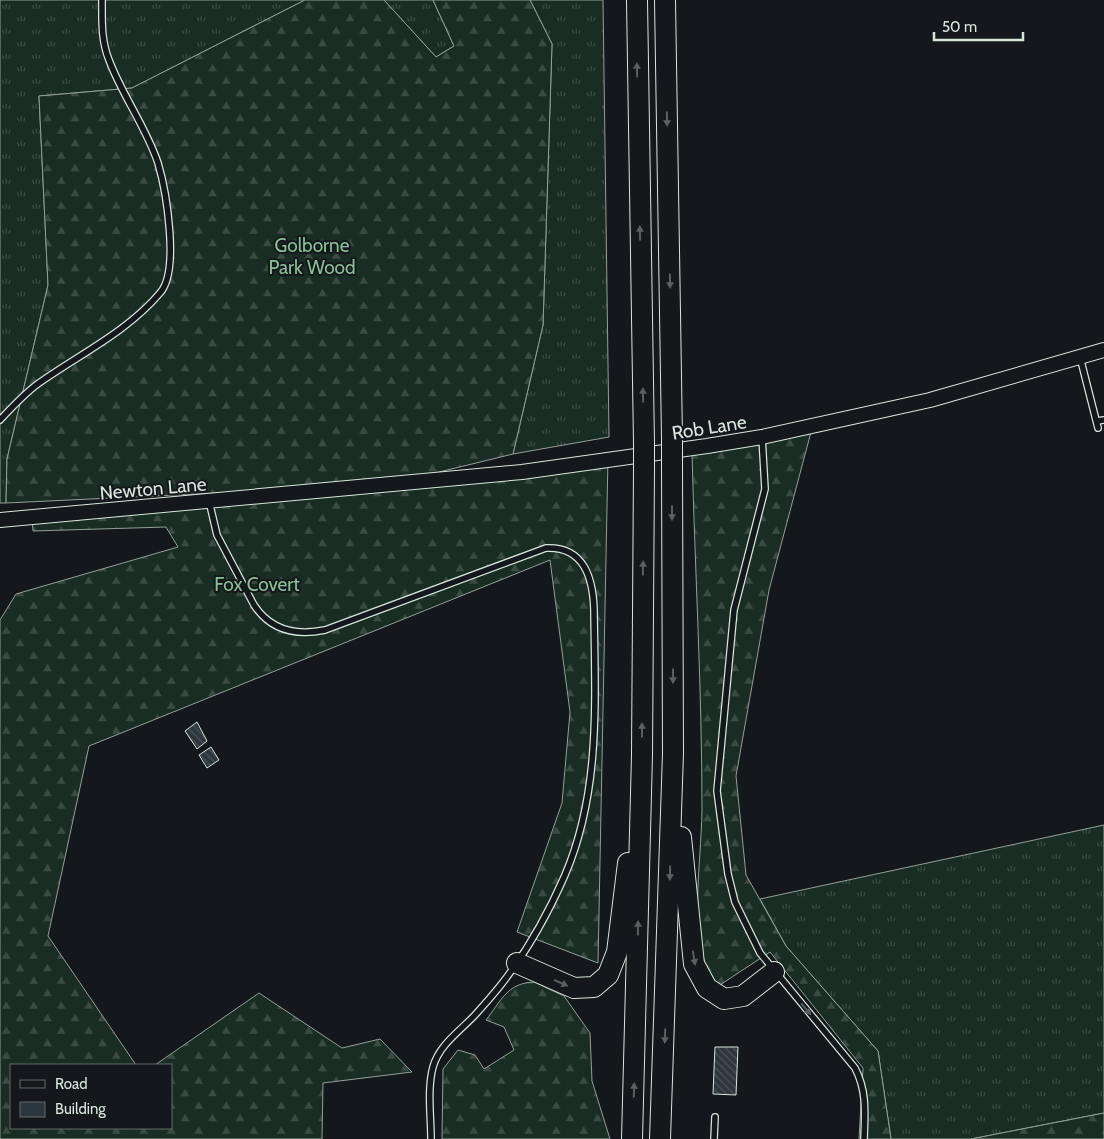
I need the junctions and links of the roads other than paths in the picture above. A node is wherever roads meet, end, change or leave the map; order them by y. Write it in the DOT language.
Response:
graph roads {
  1 [pos="102,0"];
  2 [pos="637,0"];
  3 [pos="665,0"];
  4 [pos="1104,350"];
  5 [pos="1080,357"];
  6 [pos="0,420"];
  7 [pos="1104,420"];
  8 [pos="762,437"];
  9 [pos="310,491"];
  10 [pos="209,502"];
  11 [pos="0,520"];
  12 [pos="673,753"];
  13 [pos="642,755"];
  14 [pos="517,963"];
  15 [pos="774,972"];
  16 [pos="714,1117"];
  17 [pos="431,1139"];
  18 [pos="632,1139"];
  19 [pos="660,1139"];
  20 [pos="714,1139"];
  21 [pos="864,1139"];
  1 -- 6 [label="lane"];
  13 -- 2 [label="highway, one-way, bridge"];
  3 -- 12 [label="highway, one-way, bridge"];
  4 -- 5 [label="street, Rob Lane"];
  5 -- 7 [label="lane"];
  5 -- 8 [label="street, Rob Lane"];
  8 -- 9 [label="street, Rob Lane"];
  8 -- 15 [label="lane"];
  9 -- 10 [label="street, Newton Lane"];
  10 -- 11 [label="street, Newton Lane"];
  10 -- 14 [label="lane"];
  12 -- 15 [label="highway, one-way"];
  12 -- 19 [label="highway, one-way"];
  14 -- 13 [label="highway, one-way"];
  18 -- 13 [label="highway, one-way"];
  14 -- 17 [label="lane"];
  15 -- 21 [label="lane, one-way"];
  16 -- 20 [label="lane"];
}
